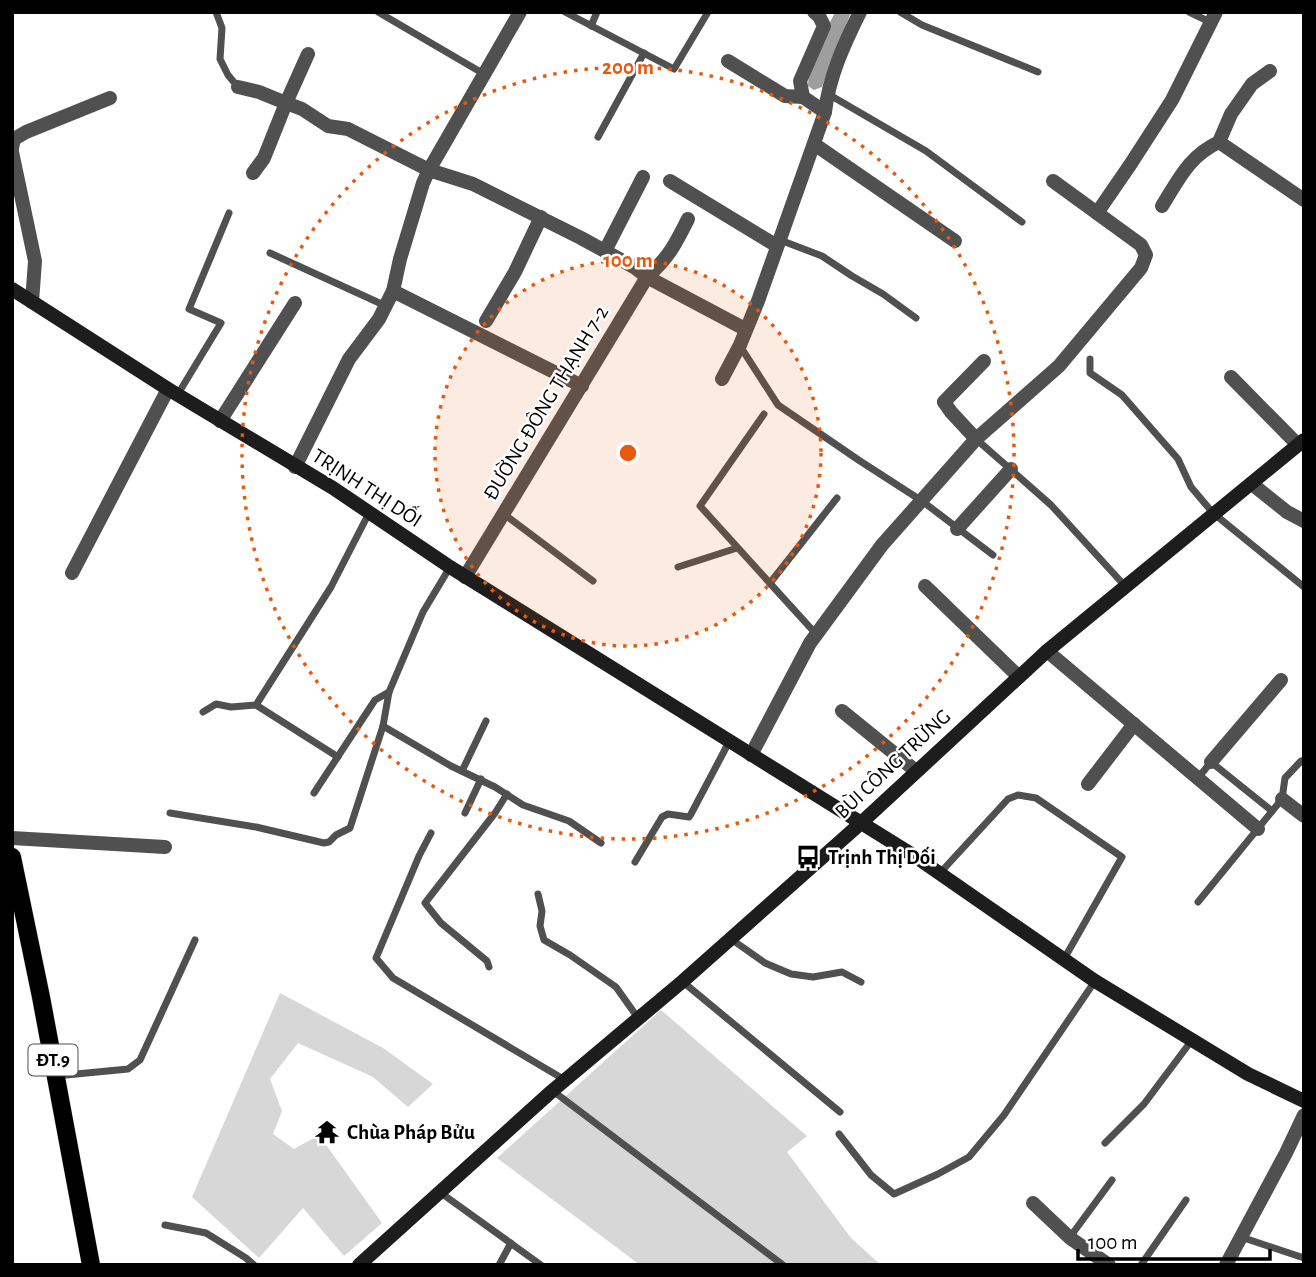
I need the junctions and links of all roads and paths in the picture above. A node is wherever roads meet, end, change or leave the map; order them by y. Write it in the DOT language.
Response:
graph roads {
  1 [pos="216,12"];
  2 [pos="378,12"];
  3 [pos="520,12"];
  4 [pos="565,12"];
  5 [pos="597,12"];
  6 [pos="708,12"];
  7 [pos="814,12"];
  8 [pos="860,12"];
  9 [pos="900,12"];
  10 [pos="1189,12"];
  11 [pos="1214,17"];
  12 [pos="591,26"];
  13 [pos="644,53"];
  14 [pos="308,54"];
  15 [pos="728,61"];
  16 [pos="1270,71"];
  17 [pos="1038,72"];
  18 [pos="484,74"];
  19 [pos="238,87"];
  20 [pos="827,93"];
  21 [pos="803,97"];
  22 [pos="110,99"];
  23 [pos="286,103"];
  24 [pos="825,112"];
  25 [pos="598,137"];
  26 [pos="1219,142"];
  27 [pos="814,144"];
  28 [pos="12,150"];
  29 [pos="429,170"];
  30 [pos="253,173"];
  31 [pos="643,177"];
  32 [pos="670,181"];
  33 [pos="1053,181"];
  34 [pos="1304,200"];
  35 [pos="1162,206"];
  36 [pos="1097,212"];
  37 [pos="229,213"];
  38 [pos="541,218"];
  39 [pos="688,219"];
  40 [pos="1022,222"];
  41 [pos="955,241"];
  42 [pos="778,243"];
  43 [pos="605,251"];
  44 [pos="271,253"];
  45 [pos="647,277"];
  46 [pos="12,289"];
  47 [pos="393,291"];
  48 [pos="32,302"];
  49 [pos="295,303"];
  50 [pos="386,306"];
  51 [pos="916,318"];
  52 [pos="486,321"];
  53 [pos="745,329"];
  54 [pos="740,345"];
  55 [pos="1090,359"];
  56 [pos="984,361"];
  57 [pos="1230,377"];
  58 [pos="722,379"];
  59 [pos="582,386"];
  60 [pos="173,392"];
  61 [pos="764,414"];
  62 [pos="220,421"];
  63 [pos="976,439"];
  64 [pos="1301,442"];
  65 [pos="295,467"];
  66 [pos="1011,470"];
  67 [pos="1252,484"];
  68 [pos="837,498"];
  69 [pos="922,501"];
  70 [pos="369,513"];
  71 [pos="504,513"];
  72 [pos="1213,513"];
  73 [pos="1304,521"];
  74 [pos="957,529"];
  75 [pos="737,548"];
  76 [pos="993,555"];
  77 [pos="450,567"];
  78 [pos="678,567"];
  79 [pos="72,573"];
  80 [pos="466,577"];
  81 [pos="593,581"];
  82 [pos="770,583"];
  83 [pos="925,586"];
  84 [pos="1125,586"];
  85 [pos="1304,587"];
  86 [pos="817,635"];
  87 [pos="1047,651"];
  88 [pos="1018,677"];
  89 [pos="1281,680"];
  90 [pos="389,692"];
  91 [pos="256,705"];
  92 [pos="842,711"];
  93 [pos="203,712"];
  94 [pos="486,721"];
  95 [pos="1134,724"];
  96 [pos="383,726"];
  97 [pos="729,742"];
  98 [pos="751,755"];
  99 [pos="338,757"];
  100 [pos="1304,760"];
  101 [pos="1211,762"];
  102 [pos="462,771"];
  103 [pos="916,771"];
  104 [pos="1198,778"];
  105 [pos="481,779"];
  106 [pos="1088,784"];
  107 [pos="314,793"];
  108 [pos="508,794"];
  109 [pos="1282,799"];
  110 [pos="1272,811"];
  111 [pos="170,813"];
  112 [pos="465,813"];
  113 [pos="1304,816"];
  114 [pos="861,823"];
  115 [pos="1258,829"];
  116 [pos="431,833"];
  117 [pos="12,838"];
  118 [pos="601,843"];
  119 [pos="165,846"];
  120 [pos="12,857"];
  121 [pos="635,862"];
  122 [pos="940,873"];
  123 [pos="538,894"];
  124 [pos="1198,901"];
  125 [pos="12,906"];
  126 [pos="731,938"];
  127 [pos="195,940"];
  128 [pos="1064,959"];
  129 [pos="489,967"];
  130 [pos="682,981"];
  131 [pos="1095,981"];
  132 [pos="861,982"];
  133 [pos="638,1018"];
  134 [pos="1193,1040"];
  135 [pos="56,1076"];
  136 [pos="565,1080"];
  137 [pos="552,1091"];
  138 [pos="1304,1101"];
  139 [pos="840,1112"];
  140 [pos="1304,1115"];
  141 [pos="839,1134"];
  142 [pos="1105,1143"];
  143 [pos="1112,1180"];
  144 [pos="441,1193"];
  145 [pos="1186,1200"];
  146 [pos="1032,1203"];
  147 [pos="165,1224"];
  148 [pos="1241,1237"];
  149 [pos="1070,1238"];
  150 [pos="511,1243"];
  151 [pos="1304,1258"];
  152 [pos="1100,1262"];
  153 [pos="82,1265"];
  154 [pos="91,1265"];
  155 [pos="254,1265"];
  156 [pos="359,1265"];
  157 [pos="499,1265"];
  158 [pos="541,1265"];
  159 [pos="783,1265"];
  160 [pos="1141,1265"];
  161 [pos="1226,1265"];
  1 -- 19 [label="lane"];
  2 -- 18 [label="lane"];
  3 -- 18 [label="street"];
  4 -- 12 [label="lane"];
  5 -- 12 [label="lane"];
  6 -- 13 [label="lane"];
  7 -- 21 [label="street"];
  8 -- 20 [label="street"];
  9 -- 17 [label="lane"];
  10 -- 11 [label="lane"];
  11 -- 36 [label="street"];
  12 -- 13 [label="lane"];
  13 -- 25 [label="lane"];
  14 -- 23 [label="street"];
  15 -- 21 [label="street"];
  16 -- 26 [label="street"];
  18 -- 29 [label="street"];
  19 -- 23 [label="street"];
  20 -- 24 [label="street"];
  20 -- 40 [label="lane"];
  21 -- 24 [label="street"];
  22 -- 28 [label="street"];
  23 -- 29 [label="street"];
  23 -- 30 [label="street"];
  24 -- 27 [label="street"];
  26 -- 34 [label="street"];
  26 -- 35 [label="street"];
  27 -- 41 [label="street"];
  27 -- 42 [label="street"];
  28 -- 48 [label="street"];
  29 -- 38 [label="street"];
  29 -- 47 [label="street"];
  31 -- 43 [label="street"];
  32 -- 42 [label="street"];
  33 -- 36 [label="street"];
  36 -- 63 [label="street"];
  37 -- 60 [label="lane"];
  38 -- 43 [label="street"];
  38 -- 52 [label="street"];
  39 -- 45 [label="street, ĐƯỜNG ĐÔNG THẠNH 7-2"];
  42 -- 51 [label="lane"];
  42 -- 53 [label="street"];
  43 -- 45 [label="street"];
  44 -- 50 [label="lane"];
  45 -- 53 [label="street"];
  45 -- 59 [label="street, ĐƯỜNG ĐÔNG THẠNH 7-2"];
  46 -- 48 [label="street, TRỊNH THỊ DỐI"];
  47 -- 50 [label="street"];
  47 -- 59 [label="street"];
  48 -- 60 [label="street, TRỊNH THỊ DỐI"];
  49 -- 62 [label="street"];
  50 -- 65 [label="street"];
  53 -- 54 [label="street"];
  54 -- 58 [label="street"];
  54 -- 69 [label="lane"];
  55 -- 72 [label="lane"];
  56 -- 63 [label="street"];
  57 -- 64 [label="street"];
  59 -- 71 [label="street, ĐƯỜNG ĐÔNG THẠNH 7-2"];
  60 -- 62 [label="street, TRỊNH THỊ DỐI"];
  60 -- 79 [label="street"];
  61 -- 75 [label="lane"];
  62 -- 65 [label="street, TRỊNH THỊ DỐI"];
  63 -- 66 [label="lane"];
  63 -- 69 [label="street"];
  64 -- 67 [label="street, BÙI CÔNG TRỪNG"];
  65 -- 70 [label="street, TRỊNH THỊ DỐI"];
  66 -- 74 [label="street"];
  66 -- 84 [label="lane"];
  67 -- 72 [label="street, BÙI CÔNG TRỪNG"];
  67 -- 73 [label="street"];
  68 -- 82 [label="lane"];
  69 -- 74 [label="lane"];
  69 -- 86 [label="street"];
  70 -- 77 [label="street, TRỊNH THỊ DỐI"];
  70 -- 91 [label="lane"];
  71 -- 80 [label="street, ĐƯỜNG ĐÔNG THẠNH 7-2"];
  71 -- 81 [label="lane"];
  72 -- 84 [label="street, BÙI CÔNG TRỪNG"];
  72 -- 85 [label="lane"];
  74 -- 76 [label="lane"];
  75 -- 78 [label="lane"];
  75 -- 82 [label="lane"];
  77 -- 80 [label="street, TRỊNH THỊ DỐI"];
  77 -- 90 [label="lane"];
  80 -- 97 [label="street, TRỊNH THỊ DỐI"];
  82 -- 86 [label="lane"];
  83 -- 88 [label="street"];
  84 -- 87 [label="street, BÙI CÔNG TRỪNG"];
  86 -- 98 [label="street"];
  87 -- 88 [label="street, BÙI CÔNG TRỪNG"];
  87 -- 95 [label="street"];
  88 -- 103 [label="street, BÙI CÔNG TRỪNG"];
  89 -- 101 [label="street"];
  90 -- 96 [label="lane"];
  90 -- 99 [label="lane"];
  91 -- 93 [label="lane"];
  91 -- 99 [label="lane"];
  92 -- 103 [label="street"];
  94 -- 102 [label="lane"];
  95 -- 104 [label="street"];
  95 -- 106 [label="street"];
  96 -- 102 [label="lane"];
  96 -- 111 [label="lane"];
  97 -- 98 [label="street, TRỊNH THỊ DỐI"];
  97 -- 121 [label="lane"];
  98 -- 114 [label="street, TRỊNH THỊ DỐI"];
  99 -- 107 [label="lane"];
  100 -- 109 [label="lane"];
  101 -- 104 [label="lane"];
  101 -- 110 [label="lane"];
  102 -- 105 [label="lane"];
  103 -- 114 [label="street, BÙI CÔNG TRỪNG"];
  104 -- 115 [label="street"];
  105 -- 108 [label="lane"];
  105 -- 112 [label="lane"];
  108 -- 118 [label="lane"];
  108 -- 129 [label="lane"];
  109 -- 110 [label="lane"];
  109 -- 113 [label="street"];
  110 -- 115 [label="lane"];
  114 -- 122 [label="street, TRỊNH THỊ DỐI"];
  114 -- 126 [label="street, BÙI CÔNG TRỪNG"];
  115 -- 124 [label="lane"];
  116 -- 136 [label="lane"];
  117 -- 119 [label="street"];
  120 -- 135 [label="main road, ĐT.9"];
  122 -- 128 [label="street, TRỊNH THỊ DỐI"];
  122 -- 128 [label="lane"];
  123 -- 133 [label="lane"];
  125 -- 153 [label="main road, ĐT.9"];
  126 -- 130 [label="street, BÙI CÔNG TRỪNG"];
  126 -- 132 [label="lane"];
  127 -- 135 [label="lane"];
  128 -- 131 [label="street, TRỊNH THỊ DỐI"];
  130 -- 133 [label="street, BÙI CÔNG TRỪNG"];
  130 -- 139 [label="lane"];
  131 -- 134 [label="street, TRỊNH THỊ DỐI"];
  131 -- 141 [label="lane"];
  133 -- 136 [label="street, BÙI CÔNG TRỪNG"];
  134 -- 138 [label="street, TRỊNH THỊ DỐI"];
  134 -- 142 [label="lane"];
  135 -- 154 [label="main road, ĐT.9"];
  136 -- 137 [label="street, BÙI CÔNG TRỪNG"];
  137 -- 144 [label="street, BÙI CÔNG TRỪNG"];
  137 -- 159 [label="lane"];
  140 -- 148 [label="street"];
  143 -- 149 [label="lane"];
  144 -- 150 [label="lane"];
  144 -- 156 [label="street, BÙI CÔNG TRỪNG"];
  145 -- 160 [label="lane"];
  146 -- 149 [label="street"];
  147 -- 155 [label="lane"];
  148 -- 151 [label="lane"];
  148 -- 161 [label="street"];
  149 -- 152 [label="street"];
  150 -- 157 [label="lane"];
  150 -- 158 [label="lane"];
}
